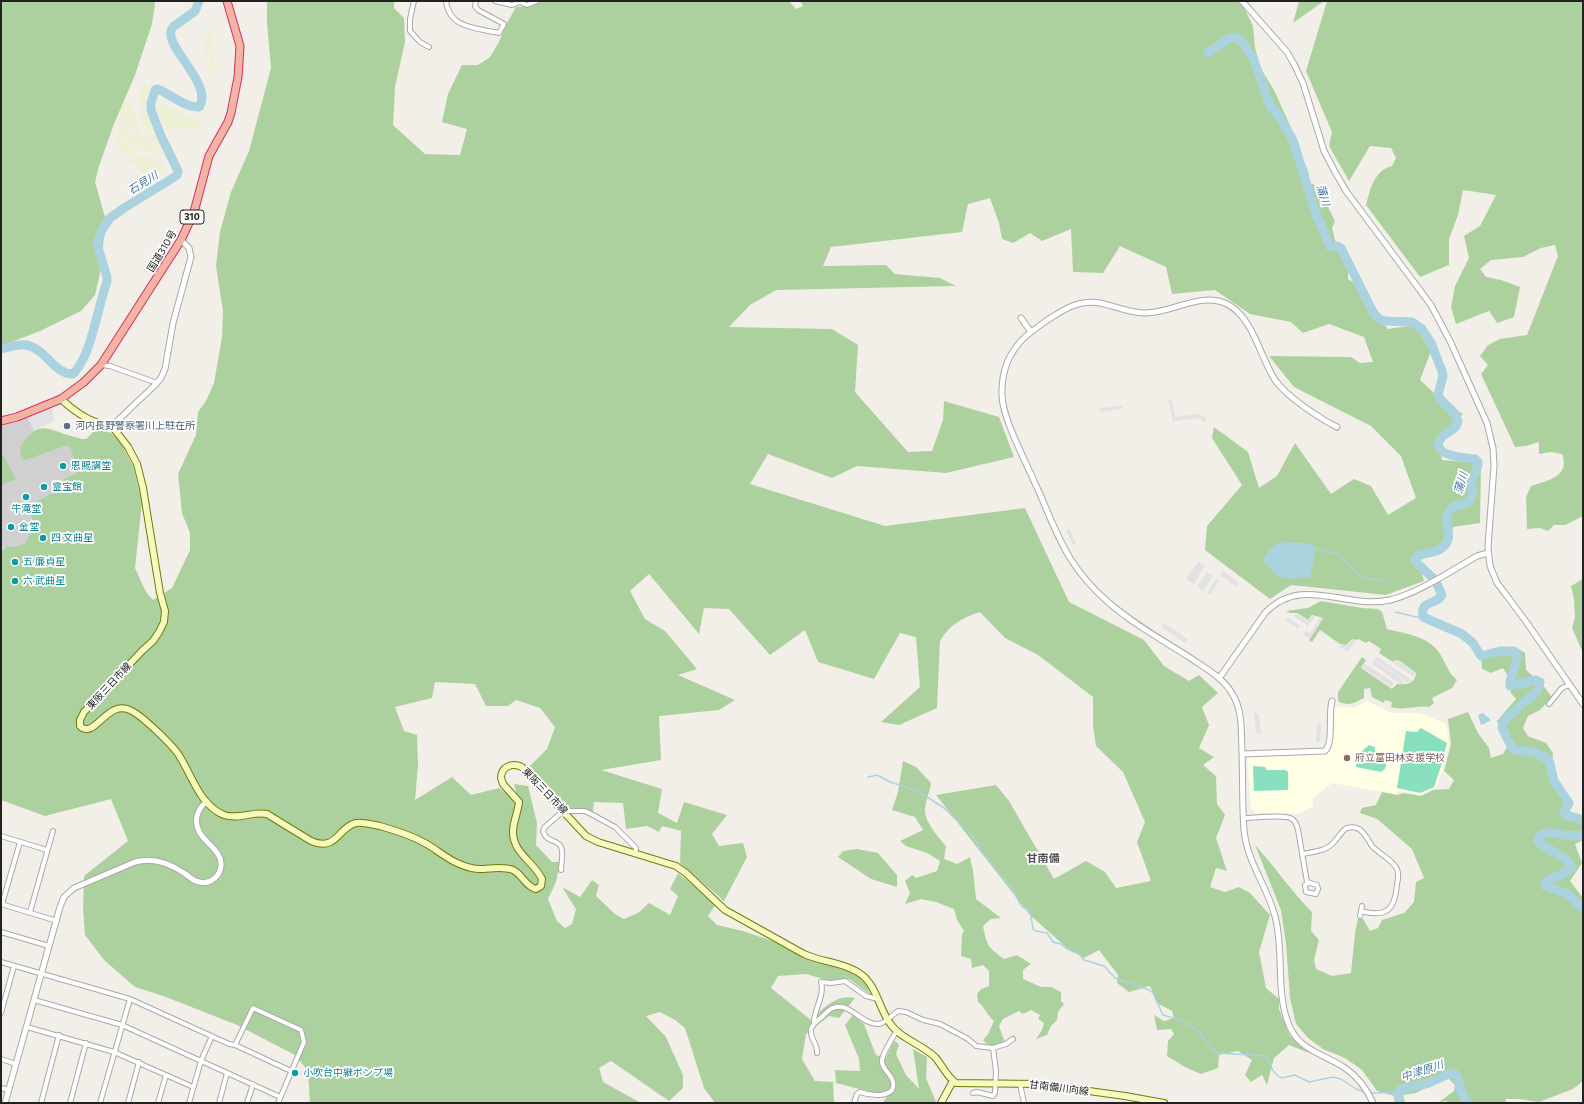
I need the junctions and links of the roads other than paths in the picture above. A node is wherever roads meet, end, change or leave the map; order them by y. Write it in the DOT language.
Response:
graph roads {
  1 [pos="227,1"];
  2 [pos="414,1"];
  3 [pos="446,1"];
  4 [pos="476,1"];
  5 [pos="495,1"];
  6 [pos="537,1"];
  7 [pos="1242,1"];
  8 [pos="429,47"];
  9 [pos="181,240"];
  10 [pos="1021,318"];
  11 [pos="1031,332"];
  12 [pos="101,365"];
  13 [pos="157,383"];
  14 [pos="61,399"];
  15 [pos="1,421"];
  16 [pos="111,425"];
  17 [pos="1337,427"];
  18 [pos="1488,553"];
  19 [pos="1220,678"];
  20 [pos="1569,684"];
  21 [pos="1332,701"];
  22 [pos="1549,704"];
  23 [pos="1583,704"];
  24 [pos="1242,754"];
  25 [pos="207,802"];
  26 [pos="564,811"];
  27 [pos="1244,818"];
  28 [pos="53,830"];
  29 [pos="1,836"];
  30 [pos="20,842"];
  31 [pos="48,850"];
  32 [pos="635,853"];
  33 [pos="1302,854"];
  34 [pos="561,870"];
  35 [pos="1308,883"];
  36 [pos="1,904"];
  37 [pos="1362,906"];
  38 [pos="30,912"];
  39 [pos="57,921"];
  40 [pos="1,932"];
  41 [pos="49,946"];
  42 [pos="1,962"];
  43 [pos="14,966"];
  44 [pos="42,973"];
  45 [pos="130,999"];
  46 [pos="878,999"];
  47 [pos="34,1000"];
  48 [pos="1,1013"];
  49 [pos="887,1019"];
  50 [pos="814,1024"];
  51 [pos="122,1026"];
  52 [pos="27,1027"];
  53 [pos="896,1032"];
  54 [pos="59,1035"];
  55 [pos="212,1036"];
  56 [pos="1013,1039"];
  57 [pos="86,1043"];
  58 [pos="235,1045"];
  59 [pos="994,1048"];
  60 [pos="114,1052"];
  61 [pos="816,1053"];
  62 [pos="1,1059"];
  63 [pos="201,1061"];
  64 [pos="139,1062"];
  65 [pos="16,1064"];
  66 [pos="291,1071"];
  67 [pos="227,1073"];
  68 [pos="166,1075"];
  69 [pos="953,1081"];
  70 [pos="253,1084"];
  71 [pos="996,1084"];
  72 [pos="1020,1084"];
  73 [pos="193,1087"];
  74 [pos="1,1088"];
  75 [pos="9,1090"];
  76 [pos="973,1093"];
  77 [pos="280,1097"];
  78 [pos="1373,1101"];
  79 [pos="5,1103"];
  80 [pos="41,1103"];
  81 [pos="70,1103"];
  82 [pos="100,1103"];
  83 [pos="128,1103"];
  84 [pos="158,1103"];
  85 [pos="189,1103"];
  86 [pos="219,1103"];
  87 [pos="248,1103"];
  88 [pos="278,1103"];
  89 [pos="854,1103"];
  90 [pos="942,1103"];
  91 [pos="1024,1103"];
  92 [pos="1164,1103"];
  1 -- 9 [label="highway, 国道310号 / 310"];
  2 -- 8 [label="street"];
  3 -- 4 [label="street"];
  5 -- 6 [label="street"];
  7 -- 18 [label="street"];
  9 -- 12 [label="highway, 国道310号 / 310"];
  9 -- 13 [label="street"];
  10 -- 11 [label="street"];
  11 -- 17 [label="street"];
  11 -- 19 [label="street"];
  12 -- 13 [label="street"];
  12 -- 14 [label="highway, 国道310号 / 310"];
  13 -- 16 [label="street"];
  14 -- 15 [label="highway, 国道310号 / 310"];
  14 -- 16 [label="main road"];
  16 -- 25 [label="main road, 東阪三日市線"];
  18 -- 19 [label="street"];
  18 -- 20 [label="street"];
  19 -- 24 [label="street"];
  20 -- 22 [label="street"];
  20 -- 23 [label="street"];
  21 -- 24 [label="street"];
  24 -- 27 [label="street"];
  25 -- 26 [label="main road, 東阪三日市線"];
  25 -- 39 [label="street"];
  26 -- 32 [label="main road, 東阪三日市線"];
  26 -- 32 [label="street"];
  26 -- 34 [label="street"];
  27 -- 33 [label="street"];
  27 -- 78 [label="street"];
  28 -- 31 [label="street"];
  29 -- 30 [label="street"];
  30 -- 31 [label="street"];
  30 -- 36 [label="street"];
  31 -- 38 [label="street"];
  32 -- 46 [label="main road, 東阪三日市線"];
  33 -- 35 [label="street"];
  33 -- 37 [label="street"];
  36 -- 38 [label="street"];
  38 -- 39 [label="street"];
  39 -- 41 [label="street"];
  40 -- 41 [label="street"];
  41 -- 44 [label="street"];
  42 -- 43 [label="street"];
  43 -- 44 [label="street"];
  43 -- 48 [label="street"];
  44 -- 45 [label="street"];
  44 -- 47 [label="street"];
  45 -- 51 [label="street"];
  45 -- 55 [label="street"];
  46 -- 49 [label="main road, 東阪三日市線"];
  46 -- 50 [label="street"];
  47 -- 51 [label="street"];
  47 -- 52 [label="street"];
  49 -- 50 [label="street"];
  49 -- 53 [label="main road, 東阪三日市線"];
  49 -- 59 [label="street"];
  50 -- 61 [label="street"];
  51 -- 60 [label="street"];
  51 -- 63 [label="street"];
  52 -- 54 [label="street"];
  52 -- 65 [label="street"];
  53 -- 69 [label="main road, 東阪三日市線"];
  53 -- 89 [label="street"];
  54 -- 57 [label="street"];
  54 -- 80 [label="street"];
  55 -- 58 [label="street"];
  55 -- 63 [label="street"];
  56 -- 59 [label="street"];
  57 -- 60 [label="street"];
  57 -- 81 [label="street"];
  58 -- 66 [label="street"];
  58 -- 66 [label="street"];
  59 -- 71 [label="street"];
  60 -- 64 [label="street"];
  60 -- 82 [label="street"];
  62 -- 65 [label="street"];
  63 -- 67 [label="street"];
  63 -- 73 [label="street"];
  64 -- 68 [label="street"];
  64 -- 83 [label="street"];
  65 -- 75 [label="street"];
  66 -- 77 [label="street"];
  67 -- 70 [label="street"];
  67 -- 86 [label="street"];
  68 -- 73 [label="street"];
  68 -- 84 [label="street"];
  69 -- 71 [label="main road, 甘南備川向線"];
  69 -- 90 [label="main road"];
  70 -- 77 [label="street"];
  70 -- 87 [label="street"];
  71 -- 72 [label="main road, 甘南備川向線"];
  71 -- 76 [label="street"];
  72 -- 91 [label="street"];
  72 -- 92 [label="main road, 甘南備川向線"];
  73 -- 85 [label="street"];
  74 -- 75 [label="street"];
  75 -- 79 [label="street"];
  77 -- 88 [label="street"];
}
